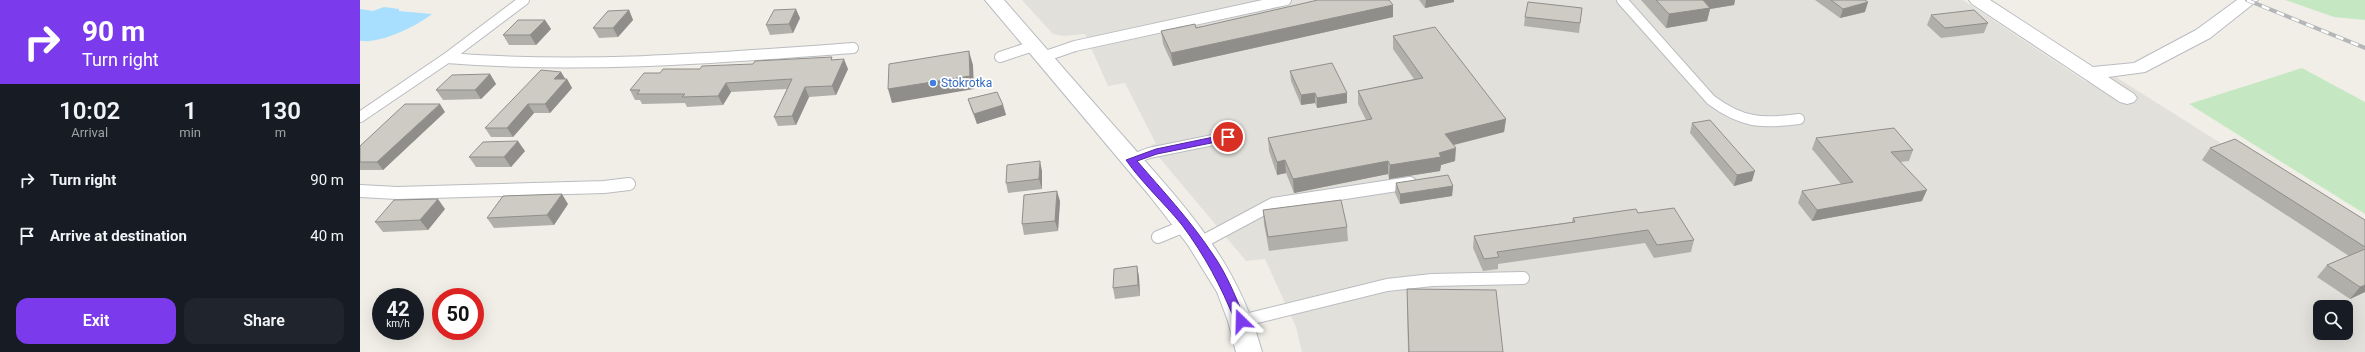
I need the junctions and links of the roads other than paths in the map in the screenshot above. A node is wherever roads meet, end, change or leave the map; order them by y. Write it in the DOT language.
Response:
graph roads {
  1 [pos="524,0"];
  2 [pos="994,0"];
  3 [pos="1286,0"];
  4 [pos="1622,0"];
  5 [pos="1978,0"];
  6 [pos="2249,0"];
  7 [pos="853,48"];
  8 [pos="1038,51"];
  9 [pos="1000,57"];
  10 [pos="447,58"];
  11 [pos="2090,73"];
  12 [pos="2127,98"];
  13 [pos="360,116"];
  14 [pos="1800,119"];
  15 [pos="1228,137"];
  16 [pos="1131,160"];
  17 [pos="1420,181"];
  18 [pos="629,184"];
  19 [pos="360,191"];
  20 [pos="1186,225"];
  21 [pos="1158,237"];
  22 [pos="1200,242"];
  23 [pos="1523,278"];
  24 [pos="1241,321"];
  25 [pos="1249,352"];
  1 -- 10 [label="lane"];
  2 -- 8 [label="main road"];
  3 -- 8 [label="lane"];
  4 -- 14 [label="lane"];
  5 -- 11 [label="main road"];
  6 -- 11 [label="main road"];
  7 -- 10 [label="lane"];
  8 -- 9 [label="lane"];
  8 -- 16 [label="main road"];
  10 -- 13 [label="lane"];
  11 -- 12 [label="main road"];
  15 -- 16 [label="lane"];
  16 -- 20 [label="main road"];
  17 -- 22 [label="lane"];
  18 -- 19 [label="lane"];
  20 -- 21 [label="lane"];
  20 -- 22 [label="main road"];
  22 -- 24 [label="main road"];
  23 -- 24 [label="lane"];
  24 -- 25 [label="main road"];
}
